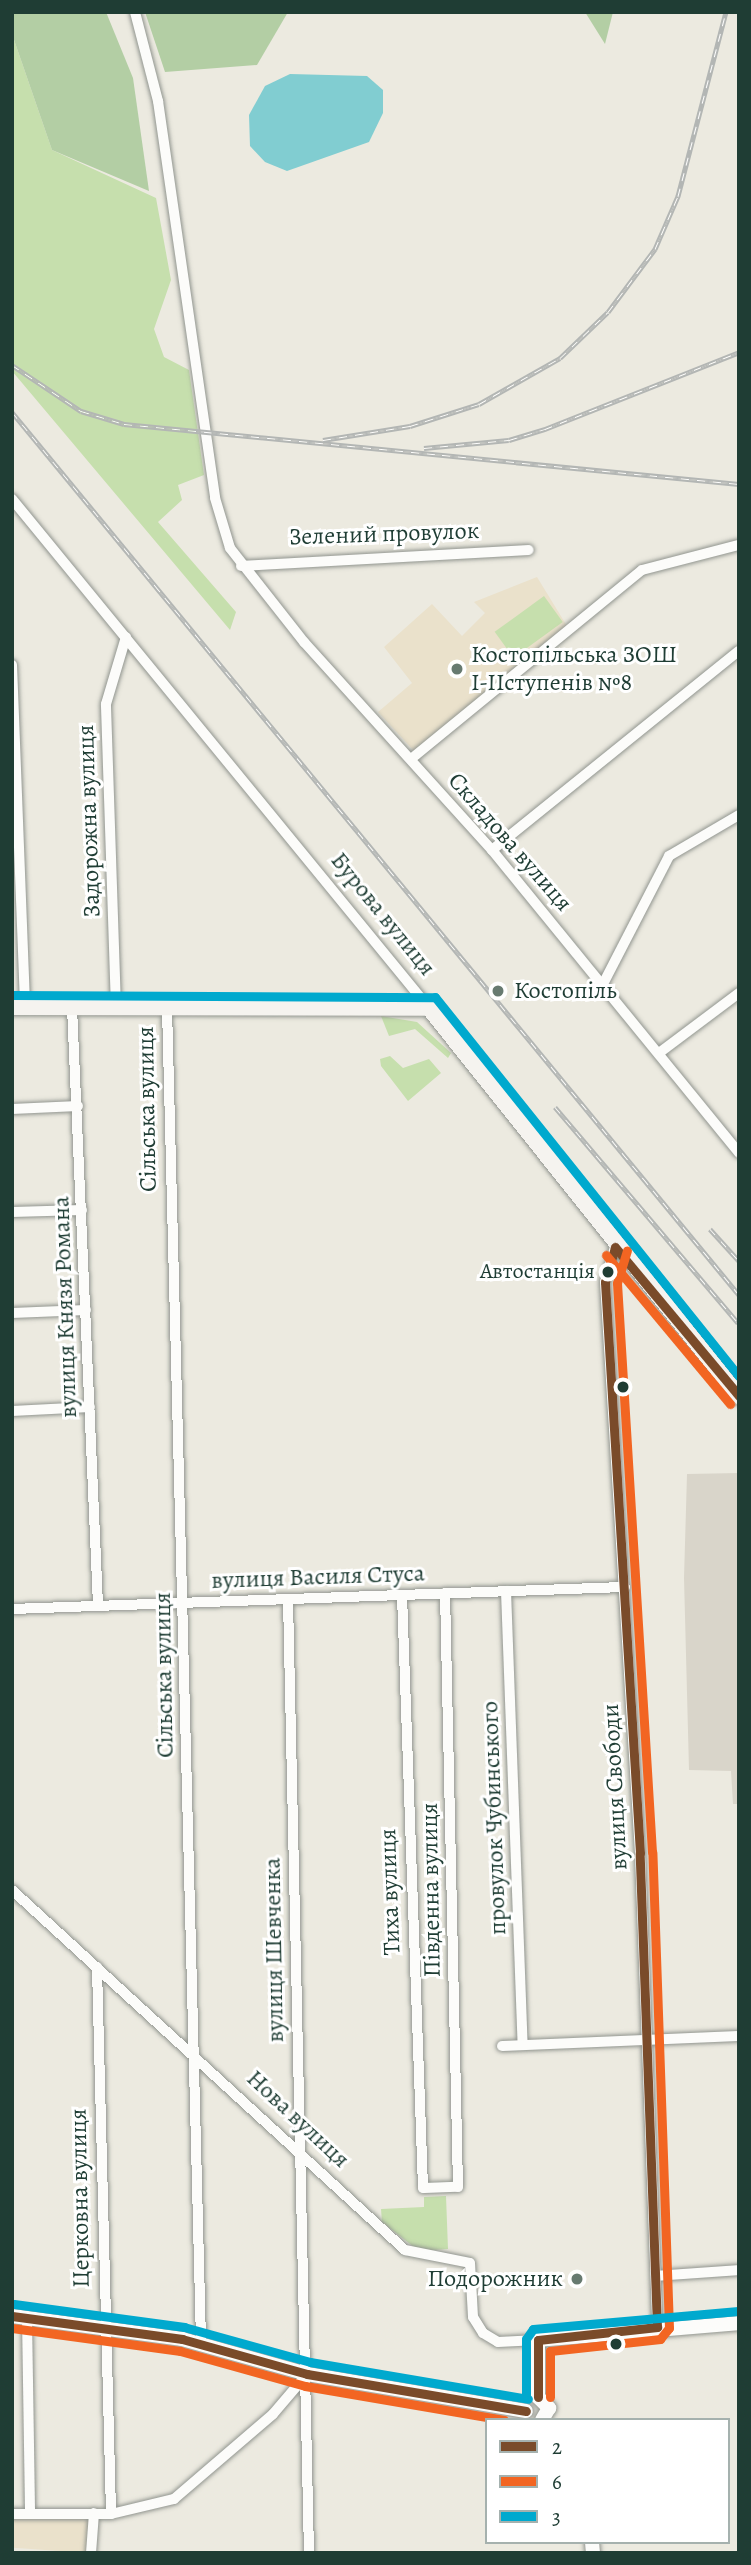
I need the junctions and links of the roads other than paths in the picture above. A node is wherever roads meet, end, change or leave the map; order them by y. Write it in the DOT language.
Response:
graph roads {
  1 [pos="135,12"];
  2 [pos="12,499"];
  3 [pos="739,545"];
  4 [pos="529,550"];
  5 [pos="241,566"];
  6 [pos="126,637"];
  7 [pos="739,651"];
  8 [pos="12,665"];
  9 [pos="14,747"];
  10 [pos="411,759"];
  11 [pos="739,815"];
  12 [pos="492,850"];
  13 [pos="603,984"];
  14 [pos="739,993"];
  15 [pos="19,1007"];
  16 [pos="72,1007"];
  17 [pos="167,1007"];
  18 [pos="116,1008"];
  19 [pos="429,1008"];
  20 [pos="659,1054"];
  21 [pos="78,1106"];
  22 [pos="12,1109"];
  23 [pos="736,1145"];
  24 [pos="82,1210"];
  25 [pos="12,1212"];
  26 [pos="615,1247"];
  27 [pos="86,1310"];
  28 [pos="12,1313"];
  29 [pos="739,1396"];
  30 [pos="90,1408"];
  31 [pos="12,1411"];
  32 [pos="625,1587"];
  33 [pos="506,1591"];
  34 [pos="446,1593"];
  35 [pos="402,1595"];
  36 [pos="288,1599"];
  37 [pos="184,1602"];
  38 [pos="98,1605"];
  39 [pos="12,1609"];
  40 [pos="12,1890"];
  41 [pos="97,1966"];
  42 [pos="739,2036"];
  43 [pos="647,2038"];
  44 [pos="523,2044"];
  45 [pos="502,2046"];
  46 [pos="194,2053"];
  47 [pos="300,2150"];
  48 [pos="423,2188"];
  49 [pos="739,2270"];
  50 [pos="656,2276"];
  51 [pos="19,2317"];
  52 [pos="739,2323"];
  53 [pos="657,2327"];
  54 [pos="103,2328"];
  55 [pos="538,2340"];
  56 [pos="201,2343"];
  57 [pos="307,2374"];
  58 [pos="538,2418"];
  59 [pos="30,2513"];
  60 [pos="94,2513"];
  61 [pos="12,2514"];
  62 [pos="111,2514"];
  63 [pos="90,2553"];
  64 [pos="309,2553"];
  1 -- 5 [label="street, Складова вулиця"];
  2 -- 6 [label="street, Бурова вулиця"];
  3 -- 10 [label="street"];
  4 -- 5 [label="street, Зелений провулок"];
  5 -- 10 [label="street, Складова вулиця"];
  6 -- 18 [label="street, Задорожна вулиця"];
  6 -- 19 [label="street, Бурова вулиця"];
  7 -- 12 [label="street"];
  8 -- 9 [label="street"];
  9 -- 15 [label="street"];
  10 -- 12 [label="street, Складова вулиця"];
  11 -- 13 [label="street"];
  12 -- 13 [label="street, Складова вулиця"];
  13 -- 20 [label="street, Складова вулиця"];
  14 -- 20 [label="street"];
  15 -- 16 [label="main road"];
  16 -- 18 [label="main road"];
  16 -- 21 [label="street, вулиця Князя Романа"];
  17 -- 18 [label="main road"];
  17 -- 19 [label="main road"];
  17 -- 37 [label="street, Сільська вулиця"];
  19 -- 26 [label="main road, Бурова вулиця"];
  20 -- 23 [label="street, Складова вулиця"];
  21 -- 22 [label="street"];
  21 -- 24 [label="street, вулиця Князя Романа"];
  24 -- 25 [label="street"];
  24 -- 27 [label="street, вулиця Князя Романа"];
  26 -- 29 [label="main road, Бурова вулиця"];
  26 -- 32 [label="street, вулиця Свободи"];
  27 -- 28 [label="street"];
  27 -- 30 [label="street, вулиця Князя Романа"];
  30 -- 31 [label="street"];
  30 -- 38 [label="street, вулиця Князя Романа"];
  32 -- 33 [label="street, вулиця Василя Стуса"];
  32 -- 43 [label="street, вулиця Свободи"];
  33 -- 34 [label="street, вулиця Василя Стуса"];
  33 -- 44 [label="street, провулок Чубинського"];
  34 -- 35 [label="street, вулиця Василя Стуса"];
  34 -- 48 [label="street, Південна вулиця"];
  35 -- 36 [label="street, вулиця Василя Стуса"];
  35 -- 48 [label="street, Тиха вулиця"];
  36 -- 37 [label="street, вулиця Василя Стуса"];
  36 -- 47 [label="street, вулиця Шевченка"];
  37 -- 38 [label="street, вулиця Василя Стуса"];
  37 -- 46 [label="street, Сільська вулиця"];
  38 -- 39 [label="street, вулиця Василя Стуса"];
  40 -- 41 [label="street, Нова вулиця"];
  41 -- 46 [label="street, Нова вулиця"];
  41 -- 54 [label="street, Церковна вулиця"];
  42 -- 43 [label="street"];
  43 -- 44 [label="street"];
  43 -- 50 [label="street, вулиця Свободи"];
  44 -- 45 [label="street"];
  46 -- 47 [label="street, Нова вулиця"];
  46 -- 56 [label="street, Сільська вулиця"];
  47 -- 55 [label="street, Нова вулиця"];
  47 -- 57 [label="street, вулиця Шевченка"];
  49 -- 50 [label="street"];
  50 -- 53 [label="street, вулиця Свободи"];
  51 -- 54 [label="street"];
  51 -- 59 [label="street"];
  52 -- 53 [label="street, Нова вулиця"];
  53 -- 55 [label="street, Нова вулиця"];
  54 -- 56 [label="street"];
  54 -- 62 [label="street, Церковна вулиця"];
  55 -- 58 [label="street"];
  56 -- 57 [label="street"];
  57 -- 58 [label="street"];
  57 -- 62 [label="street"];
  57 -- 64 [label="street, вулиця Шевченка"];
  59 -- 60 [label="street"];
  59 -- 61 [label="street"];
  60 -- 62 [label="street"];
  60 -- 63 [label="street"];
}
